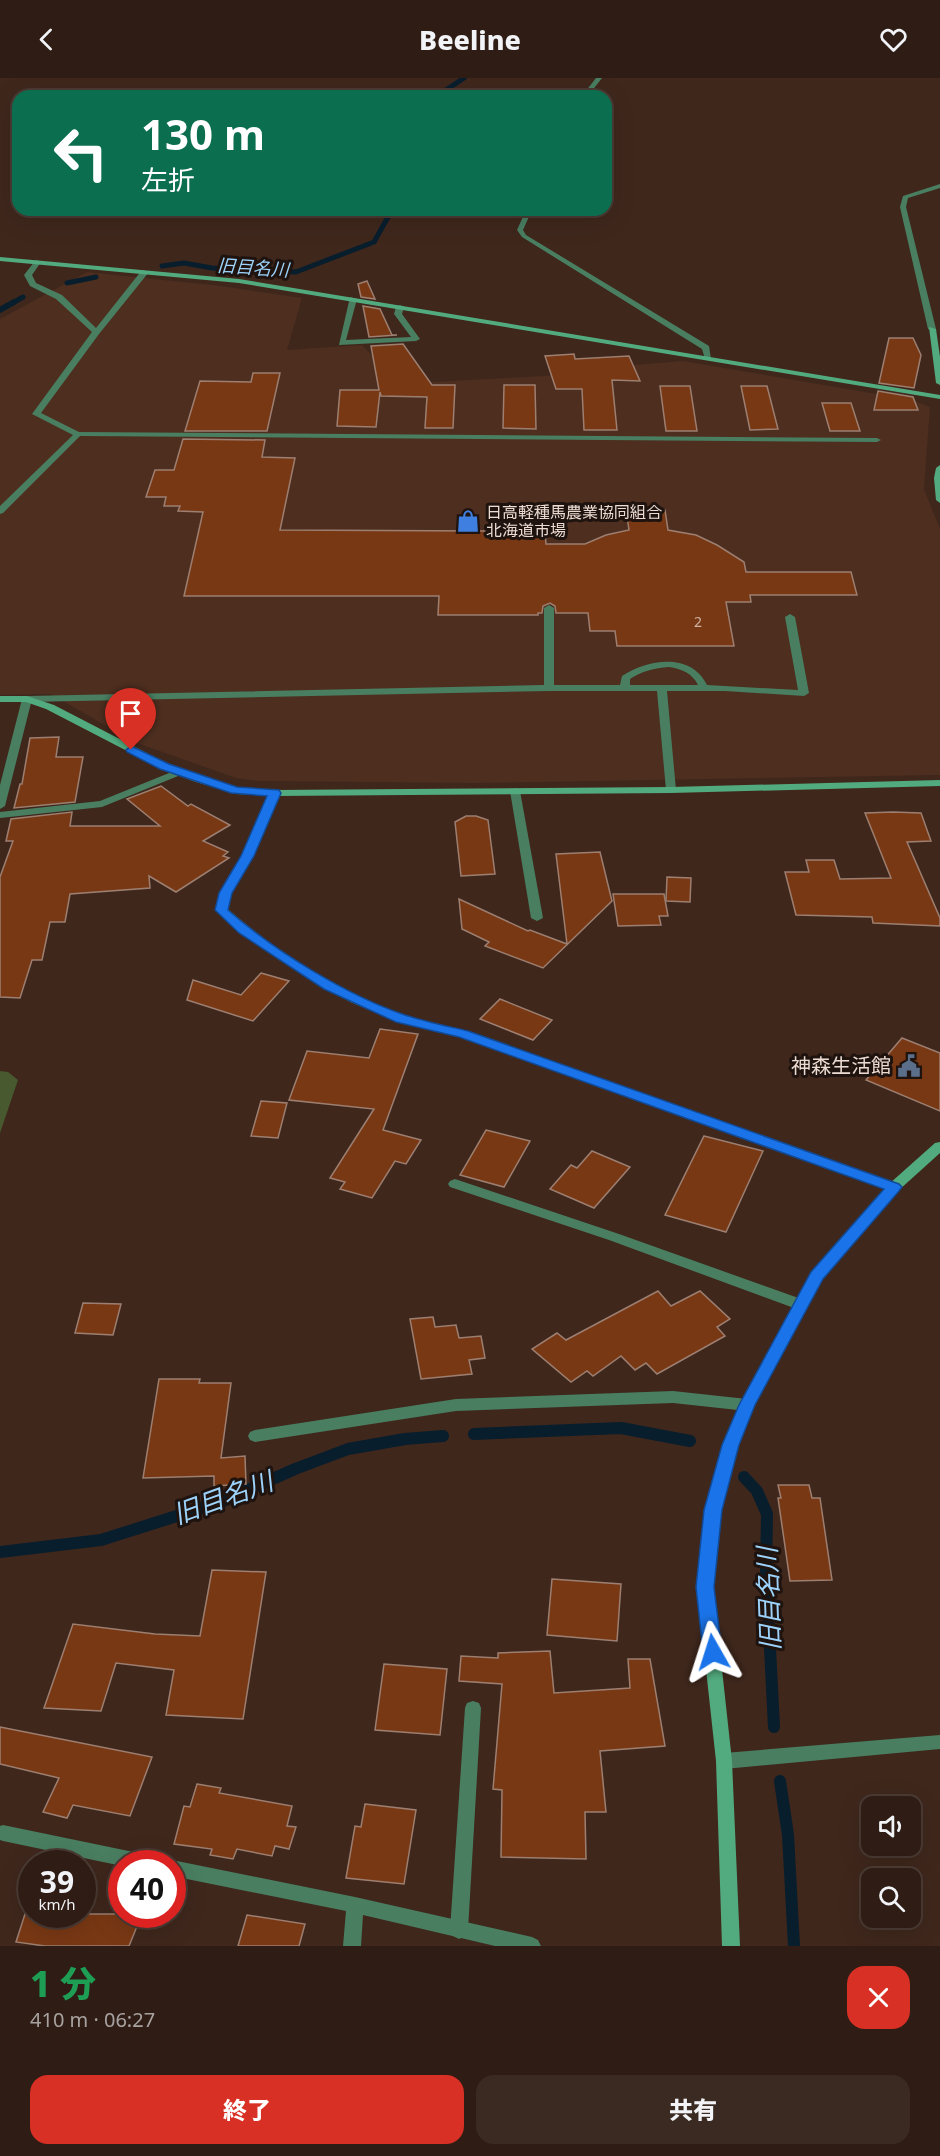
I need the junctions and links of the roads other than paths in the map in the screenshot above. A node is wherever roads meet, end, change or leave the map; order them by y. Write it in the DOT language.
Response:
graph roads {
  1 [pos="599,78"];
  2 [pos="590,90"];
  3 [pos="940,186"];
  4 [pos="526,216"];
  5 [pos="0,259"];
  6 [pos="37,262"];
  7 [pos="145,272"];
  8 [pos="353,299"];
  9 [pos="400,307"];
  10 [pos="96,332"];
  11 [pos="708,357"];
  12 [pos="940,383"];
  13 [pos="940,397"];
  14 [pos="78,434"];
  15 [pos="877,440"];
  16 [pos="940,468"];
  17 [pos="940,500"];
  18 [pos="0,511"];
  19 [pos="549,608"];
  20 [pos="790,617"];
  21 [pos="549,688"];
  22 [pos="625,688"];
  23 [pos="662,688"];
  24 [pos="704,688"];
  25 [pos="0,699"];
  26 [pos="27,699"];
  27 [pos="179,772"];
  28 [pos="940,783"];
  29 [pos="671,790"];
  30 [pos="515,791"];
  31 [pos="275,793"];
  32 [pos="0,806"];
  33 [pos="0,815"];
  34 [pos="537,918"];
  35 [pos="940,1146"];
  36 [pos="455,1184"];
  37 [pos="894,1187"];
  38 [pos="799,1305"];
  39 [pos="747,1405"];
  40 [pos="255,1436"];
  41 [pos="473,1708"];
  42 [pos="940,1742"];
  43 [pos="724,1761"];
  44 [pos="3,1833"];
  45 [pos="108,1855"];
  46 [pos="186,1871"];
  47 [pos="355,1905"];
  48 [pos="459,1930"];
  49 [pos="352,1946"];
  50 [pos="532,1946"];
  51 [pos="731,1946"];
  1 -- 2 [label="street"];
  3 -- 12 [label="street"];
  4 -- 11 [label="street"];
  5 -- 6 [label="street"];
  6 -- 7 [label="street"];
  6 -- 10 [label="street"];
  7 -- 8 [label="street"];
  7 -- 10 [label="street"];
  8 -- 9 [label="street"];
  8 -- 9 [label="street"];
  9 -- 11 [label="street"];
  10 -- 14 [label="street"];
  11 -- 13 [label="street"];
  14 -- 15 [label="street"];
  14 -- 18 [label="street"];
  16 -- 17 [label="street"];
  19 -- 21 [label="street"];
  20 -- 24 [label="street"];
  21 -- 22 [label="street"];
  21 -- 26 [label="street"];
  22 -- 23 [label="street"];
  22 -- 24 [label="street"];
  23 -- 24 [label="street"];
  23 -- 29 [label="street"];
  25 -- 26 [label="street"];
  26 -- 27 [label="street"];
  26 -- 32 [label="street"];
  27 -- 31 [label="street"];
  27 -- 33 [label="street"];
  28 -- 29 [label="street"];
  29 -- 30 [label="street"];
  30 -- 31 [label="street"];
  30 -- 34 [label="street"];
  31 -- 37 [label="street"];
  35 -- 37 [label="street"];
  36 -- 38 [label="street"];
  37 -- 38 [label="street"];
  38 -- 39 [label="street"];
  39 -- 40 [label="street"];
  39 -- 43 [label="street"];
  41 -- 48 [label="street"];
  42 -- 43 [label="street"];
  43 -- 51 [label="street"];
  44 -- 45 [label="street"];
  46 -- 47 [label="street"];
  47 -- 48 [label="street"];
  47 -- 49 [label="street"];
  48 -- 50 [label="street"];
}
